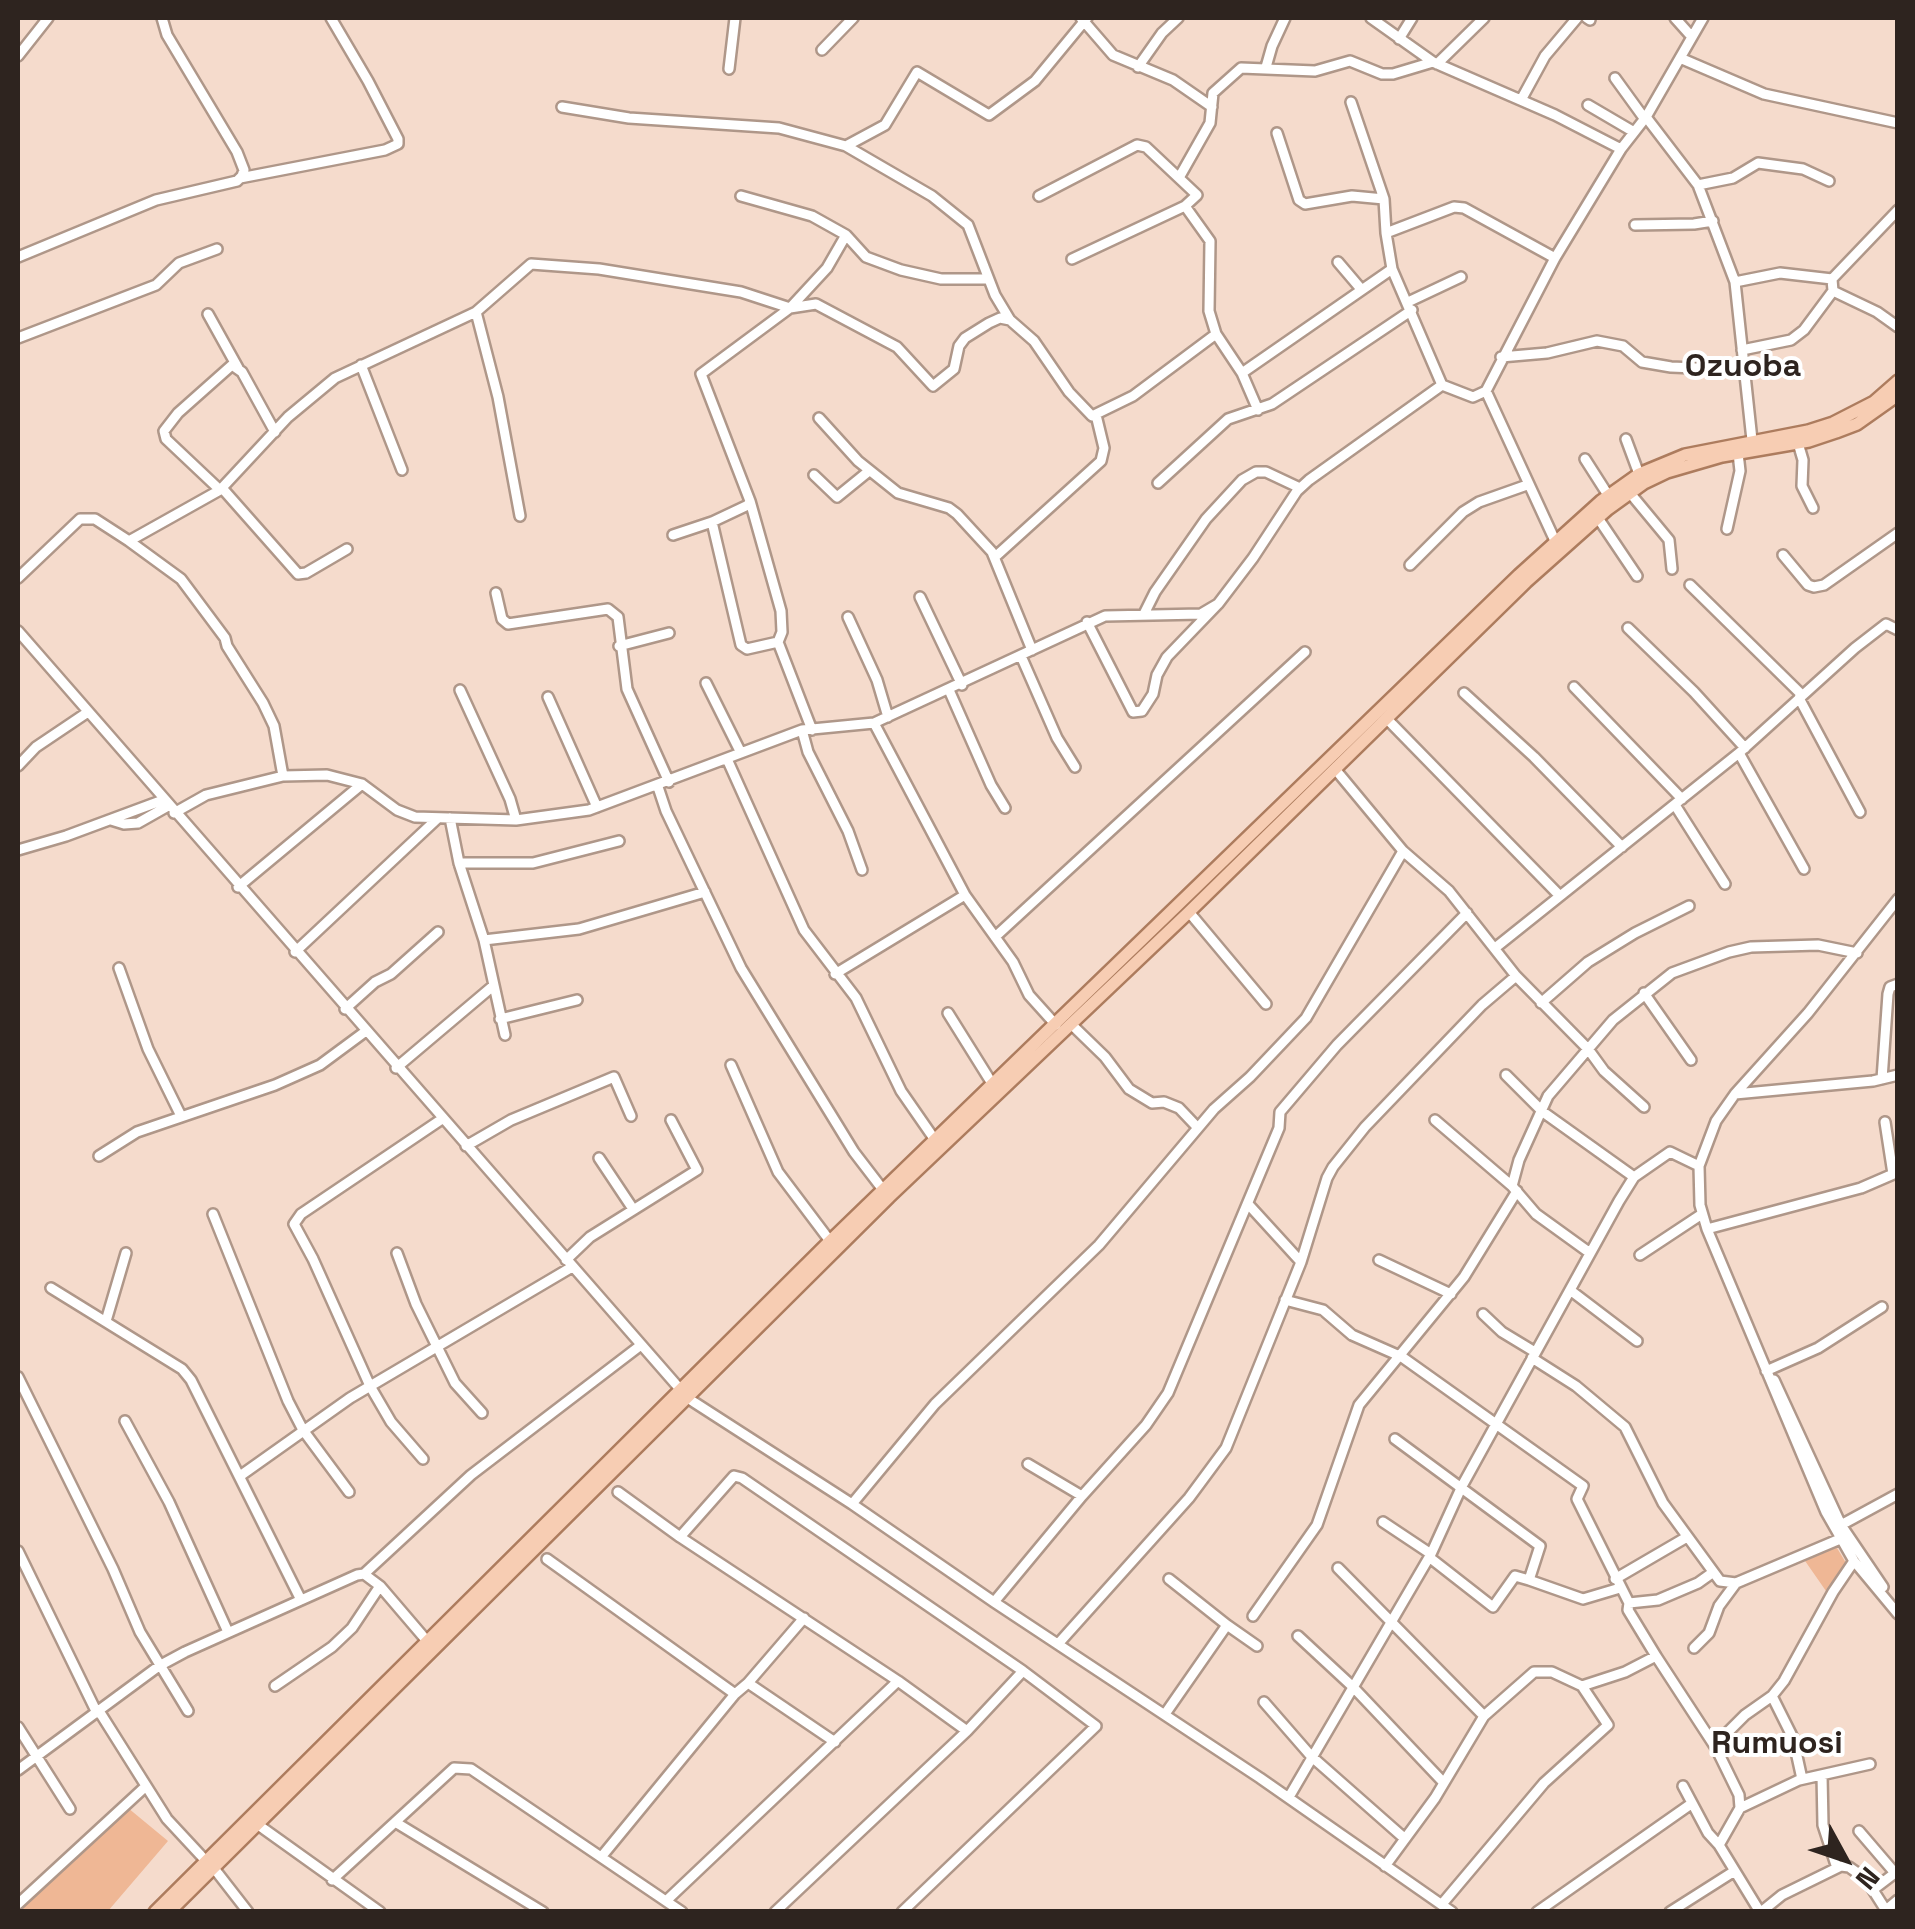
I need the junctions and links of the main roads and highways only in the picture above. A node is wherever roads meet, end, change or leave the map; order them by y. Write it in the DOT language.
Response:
graph roads {
  1 [pos="1898,382"];
  2 [pos="1898,395"];
  3 [pos="1558,547"];
  4 [pos="886,1194"];
  5 [pos="683,1393"];
  6 [pos="209,1864"];
  7 [pos="155,1912"];
  8 [pos="169,1912"];
  1 -- 3 [label="main road"];
  2 -- 3 [label="main road"];
  3 -- 4 [label="main road"];
  3 -- 4 [label="main road"];
  4 -- 5 [label="main road"];
  4 -- 5 [label="main road"];
  5 -- 6 [label="main road"];
  5 -- 6 [label="main road"];
  6 -- 7 [label="main road"];
  6 -- 8 [label="main road"];
}
